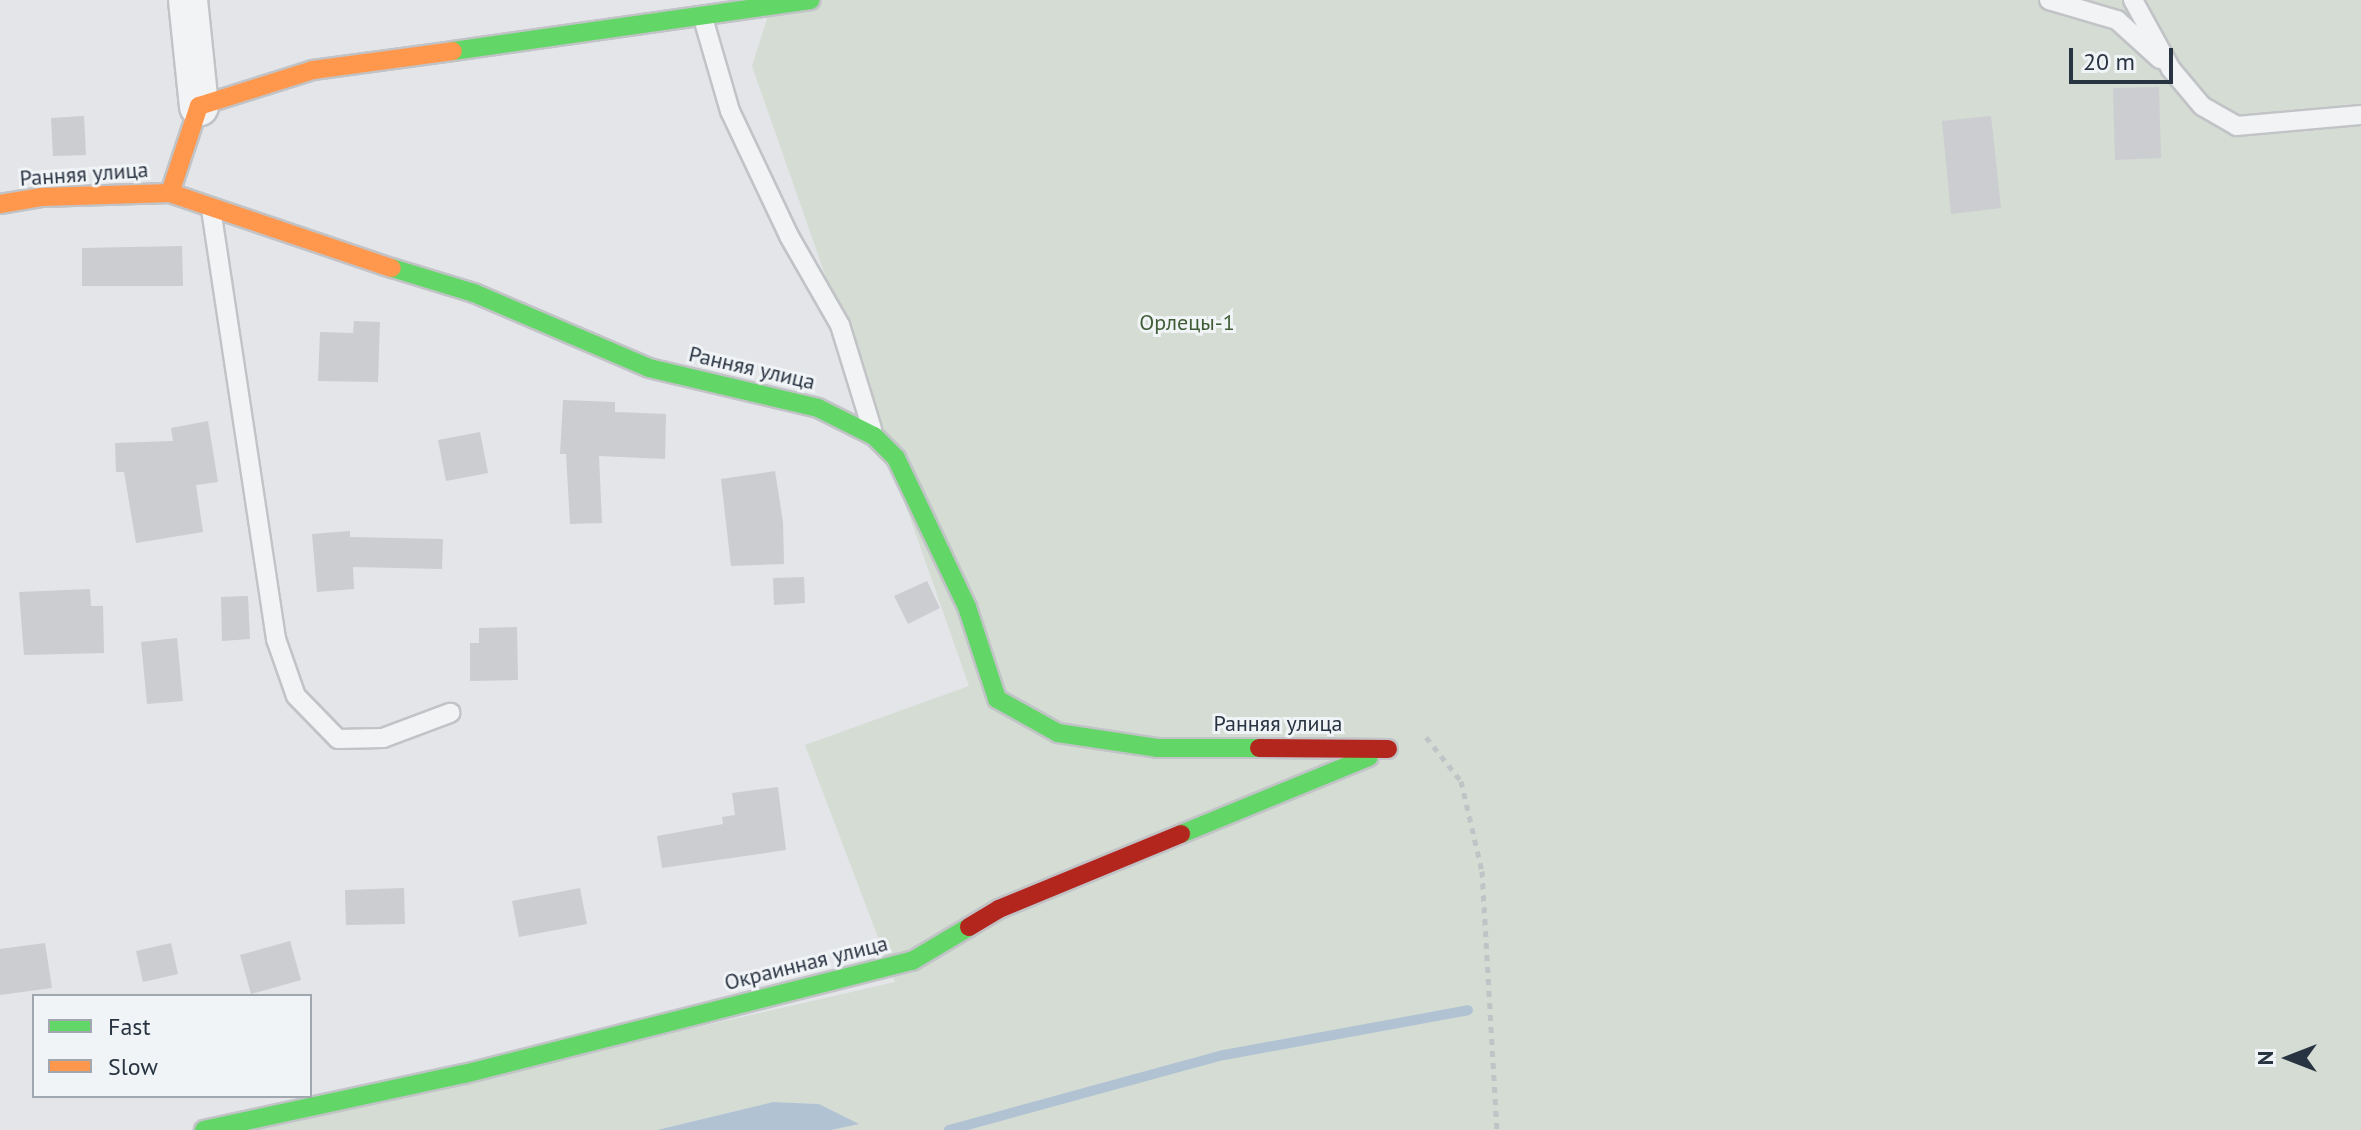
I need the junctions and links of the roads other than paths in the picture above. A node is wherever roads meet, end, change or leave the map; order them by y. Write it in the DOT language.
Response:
graph roads {
  1 [pos="188,0"];
  2 [pos="810,0"];
  3 [pos="2049,0"];
  4 [pos="2133,0"];
  5 [pos="706,9"];
  6 [pos="2171,69"];
  7 [pos="199,106"];
  8 [pos="2361,115"];
  9 [pos="170,193"];
  10 [pos="0,204"];
  11 [pos="211,209"];
  12 [pos="874,436"];
  13 [pos="450,713"];
  14 [pos="1388,749"];
  15 [pos="204,1130"];
  1 -- 7 [label="street"];
  2 -- 5 [label="street"];
  3 -- 6 [label="lane"];
  4 -- 6 [label="lane"];
  5 -- 7 [label="street"];
  5 -- 12 [label="lane"];
  6 -- 8 [label="lane"];
  7 -- 9 [label="street"];
  9 -- 10 [label="street, Ранняя улица"];
  9 -- 11 [label="street, Ранняя улица"];
  11 -- 12 [label="street, Ранняя улица"];
  11 -- 13 [label="lane"];
  12 -- 14 [label="street, Ранняя улица"];
  14 -- 15 [label="street, Окраинная улица"];
}
